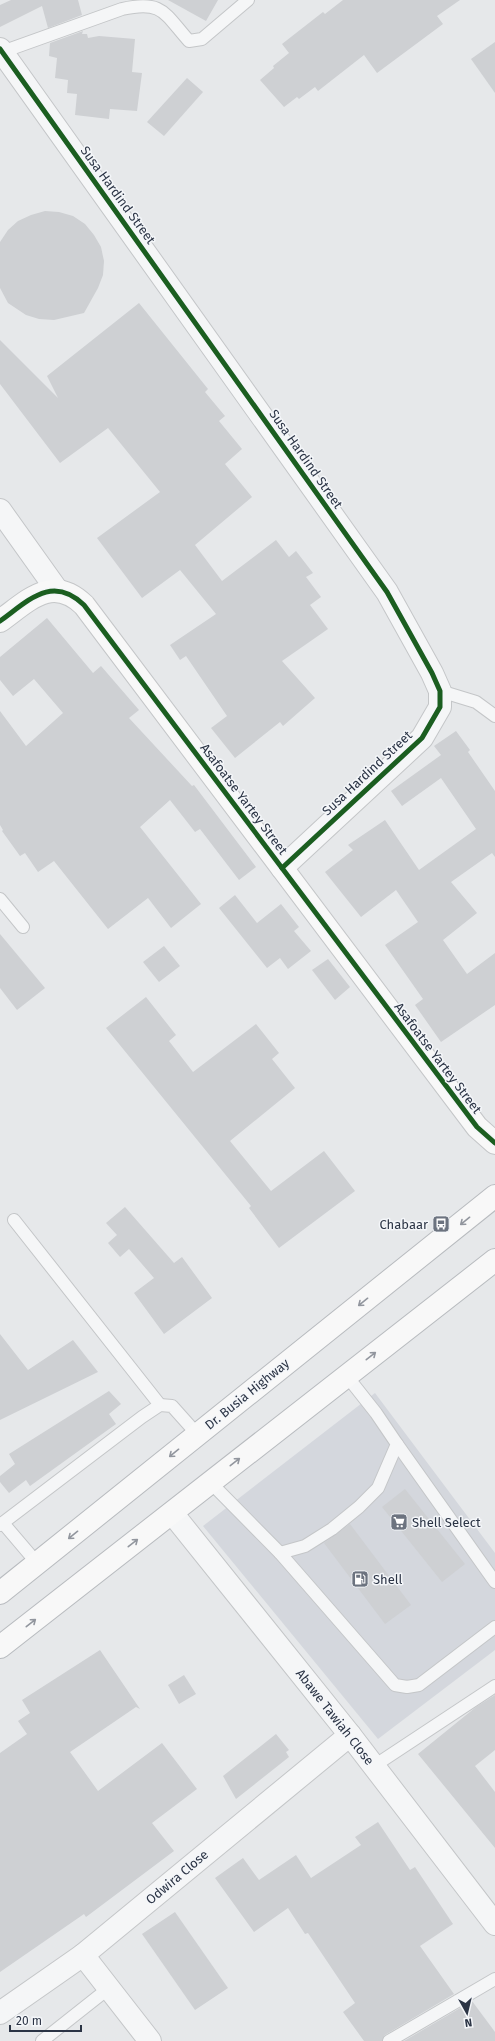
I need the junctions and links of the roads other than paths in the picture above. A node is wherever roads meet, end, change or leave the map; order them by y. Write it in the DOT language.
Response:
graph roads {
  1 [pos="248,0"];
  2 [pos="1,51"];
  3 [pos="0,510"];
  4 [pos="57,590"];
  5 [pos="0,621"];
  6 [pos="440,691"];
  7 [pos="495,716"];
  8 [pos="282,868"];
  9 [pos="0,899"];
  10 [pos="23,927"];
  11 [pos="495,1143"];
  12 [pos="495,1196"];
  13 [pos="14,1220"];
  14 [pos="495,1260"];
  15 [pos="346,1375"];
  16 [pos="160,1405"];
  17 [pos="197,1434"];
  18 [pos="397,1444"];
  19 [pos="210,1482"];
  20 [pos="172,1513"];
  21 [pos="2,1524"];
  22 [pos="280,1553"];
  23 [pos="37,1563"];
  24 [pos="495,1582"];
  25 [pos="0,1593"];
  26 [pos="495,1627"];
  27 [pos="0,1647"];
  28 [pos="495,1686"];
  29 [pos="350,1735"];
  30 [pos="374,1766"];
  31 [pos="495,1924"];
  32 [pos="83,1955"];
  33 [pos="495,1979"];
  34 [pos="109,1988"];
  35 [pos="0,2013"];
  36 [pos="42,2041"];
  37 [pos="150,2041"];
  38 [pos="389,2041"];
  1 -- 2 [label="lane"];
  2 -- 6 [label="street, Susa Hardind Street"];
  3 -- 4 [label="street"];
  4 -- 5 [label="main road"];
  4 -- 8 [label="main road, Asafoatse Yartey Street"];
  6 -- 7 [label="lane"];
  6 -- 8 [label="street, Susa Hardind Street"];
  8 -- 11 [label="main road, Asafoatse Yartey Street"];
  9 -- 10 [label="lane"];
  12 -- 17 [label="main road, Dr. Busia Highway, one-way"];
  13 -- 16 [label="lane"];
  15 -- 14 [label="main road, one-way"];
  15 -- 18 [label="lane"];
  19 -- 15 [label="main road, one-way"];
  16 -- 17 [label="lane"];
  16 -- 21 [label="lane"];
  17 -- 23 [label="main road, Dr. Busia Highway, one-way"];
  18 -- 22 [label="lane"];
  18 -- 24 [label="lane"];
  19 -- 20 [label="main road"];
  19 -- 22 [label="lane"];
  27 -- 20 [label="main road, one-way"];
  20 -- 29 [label="street, Abawe Tawiah Close"];
  21 -- 23 [label="lane"];
  22 -- 26 [label="lane"];
  23 -- 25 [label="main road, Dr. Busia Highway"];
  28 -- 30 [label="lane"];
  29 -- 30 [label="street, Abawe Tawiah Close"];
  29 -- 32 [label="street, Odwira Close"];
  30 -- 31 [label="street, Abawe Tawiah Close"];
  32 -- 34 [label="street"];
  32 -- 35 [label="street, Odwira Close"];
  33 -- 38 [label="lane"];
  34 -- 36 [label="lane"];
  34 -- 37 [label="street"];
}
